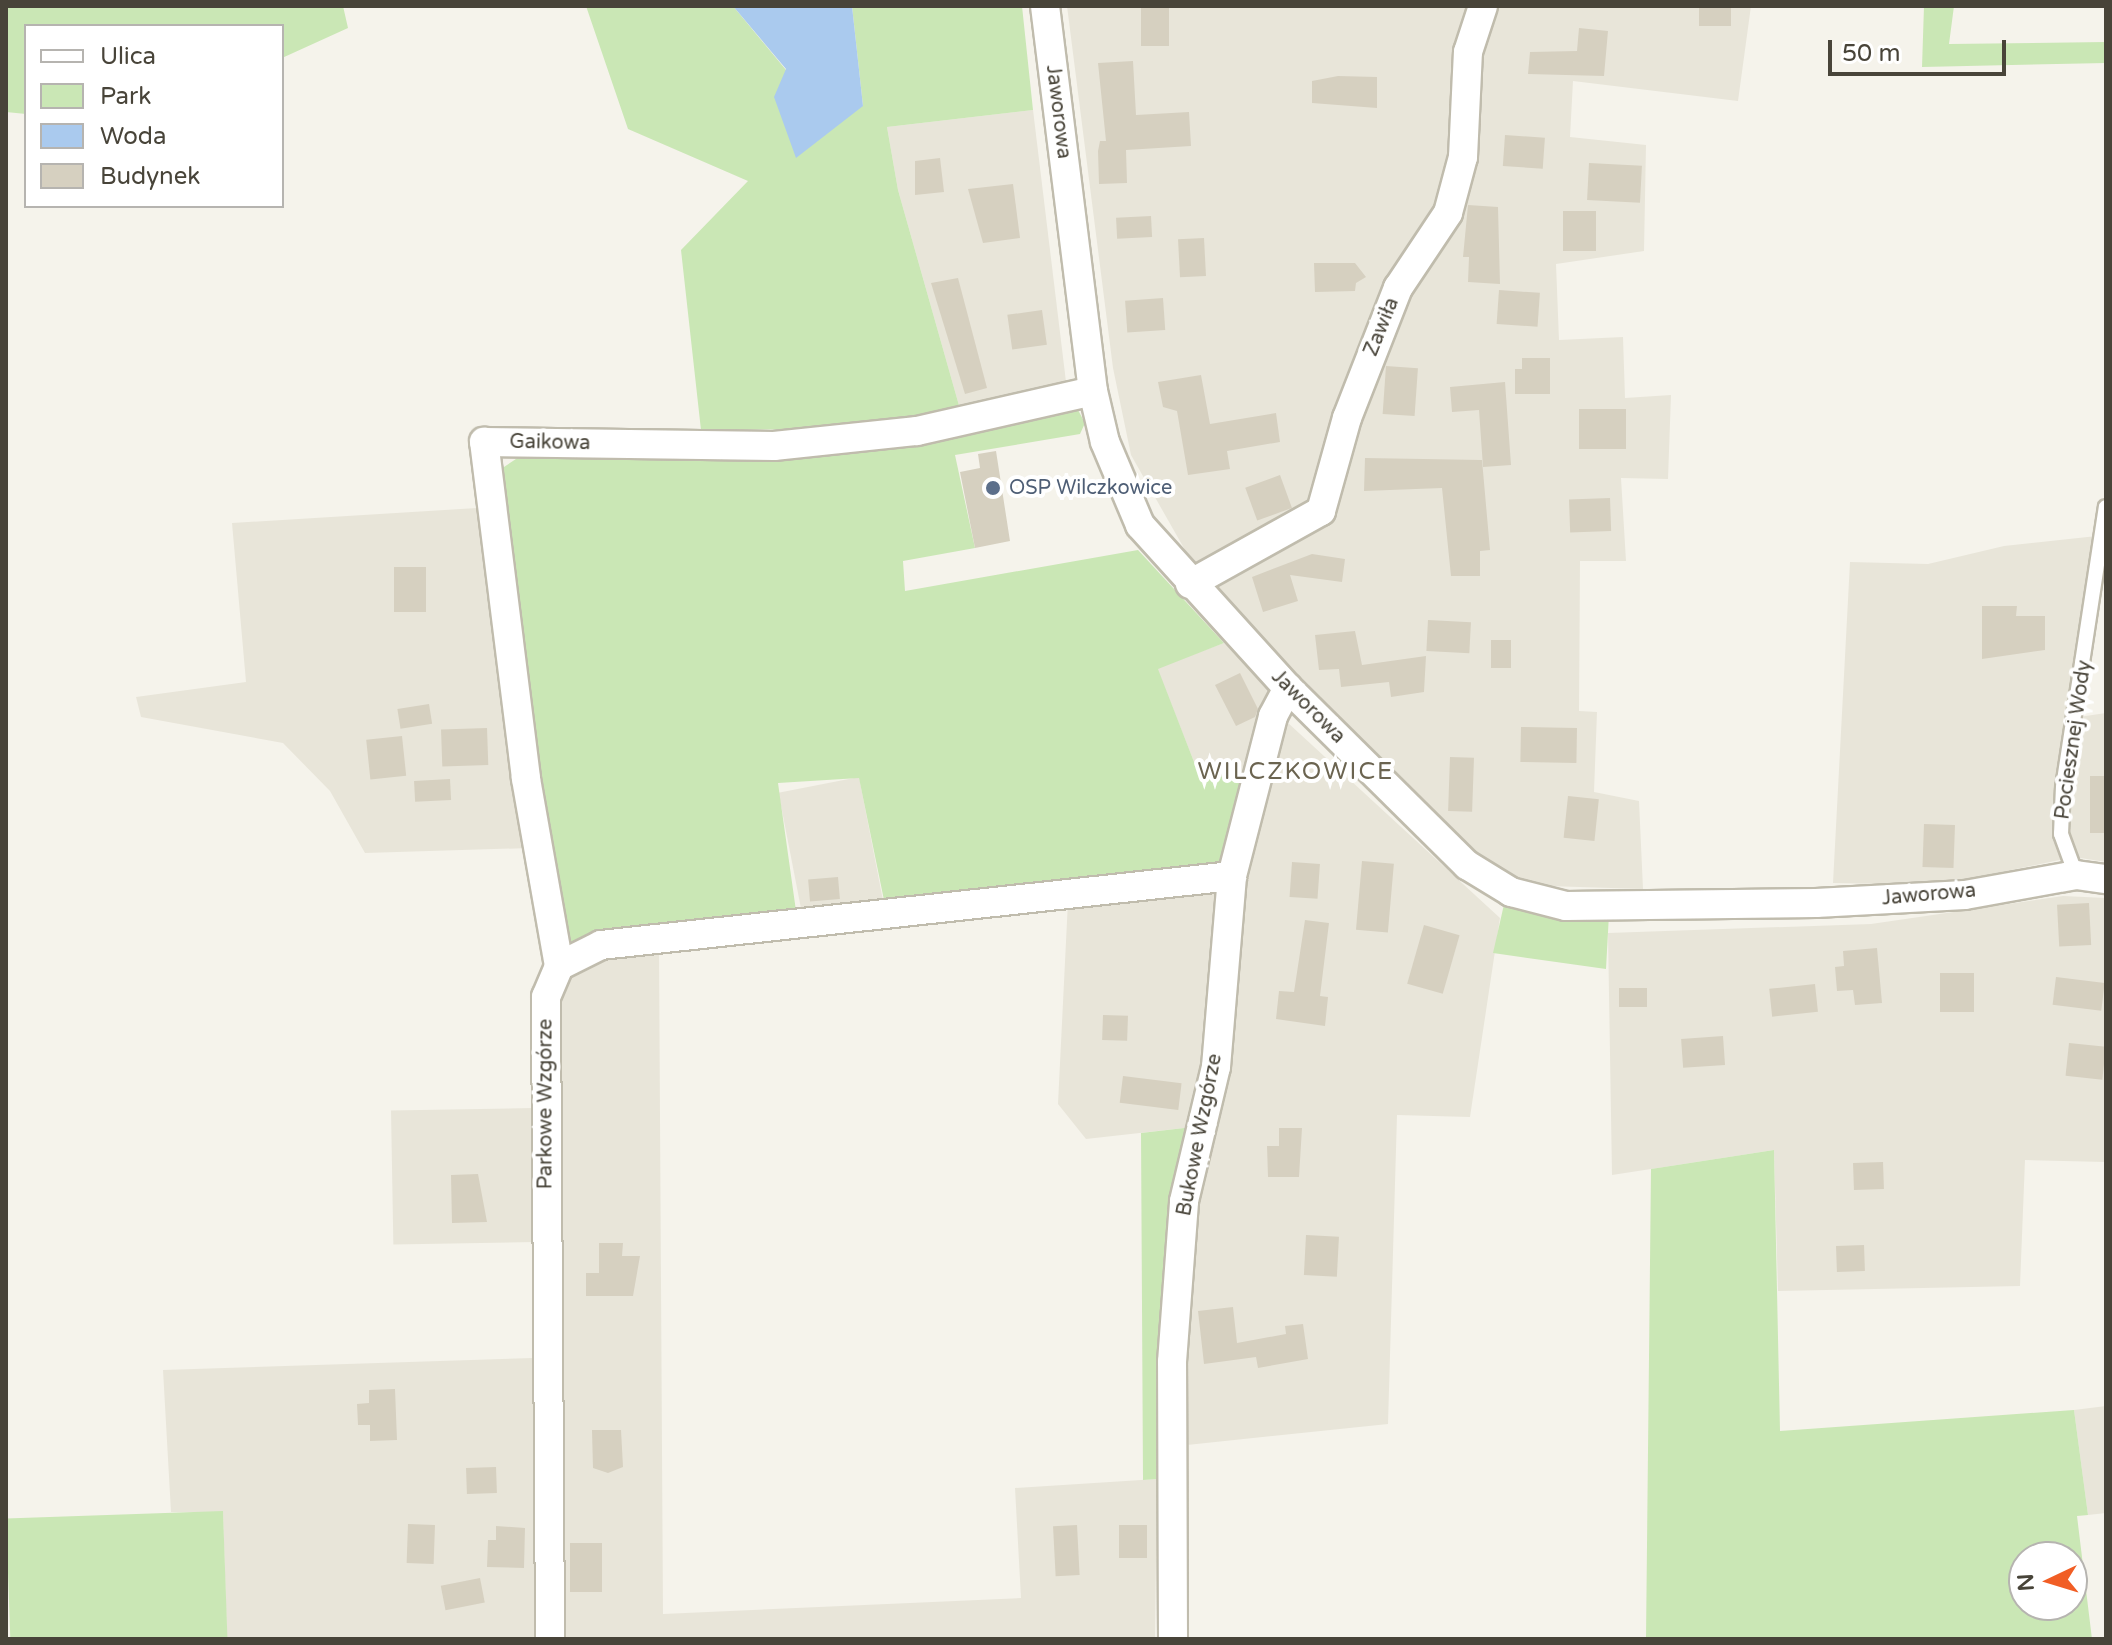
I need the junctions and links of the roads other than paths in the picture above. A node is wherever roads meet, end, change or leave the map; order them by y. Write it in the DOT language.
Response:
graph roads {
  1 [pos="1045,6"];
  2 [pos="1483,6"];
  3 [pos="1093,391"];
  4 [pos="2106,507"];
  5 [pos="1190,584"];
  6 [pos="1288,688"];
  7 [pos="2076,875"];
  8 [pos="1232,876"];
  9 [pos="2106,879"];
  10 [pos="559,966"];
  11 [pos="550,1639"];
  12 [pos="1173,1639"];
  1 -- 3 [label="street, Jaworowa"];
  2 -- 5 [label="street, Zawiła"];
  3 -- 5 [label="street, Jaworowa"];
  3 -- 10 [label="street, Gaikowa"];
  4 -- 7 [label="lane, Pociesznej Wody"];
  5 -- 6 [label="street, Jaworowa"];
  6 -- 7 [label="street, Jaworowa"];
  6 -- 8 [label="street, Bukowe Wzgórze"];
  7 -- 9 [label="street, Jaworowa"];
  8 -- 10 [label="street"];
  8 -- 12 [label="street, Bukowe Wzgórze"];
  10 -- 11 [label="street, Parkowe Wzgórze"];
}
